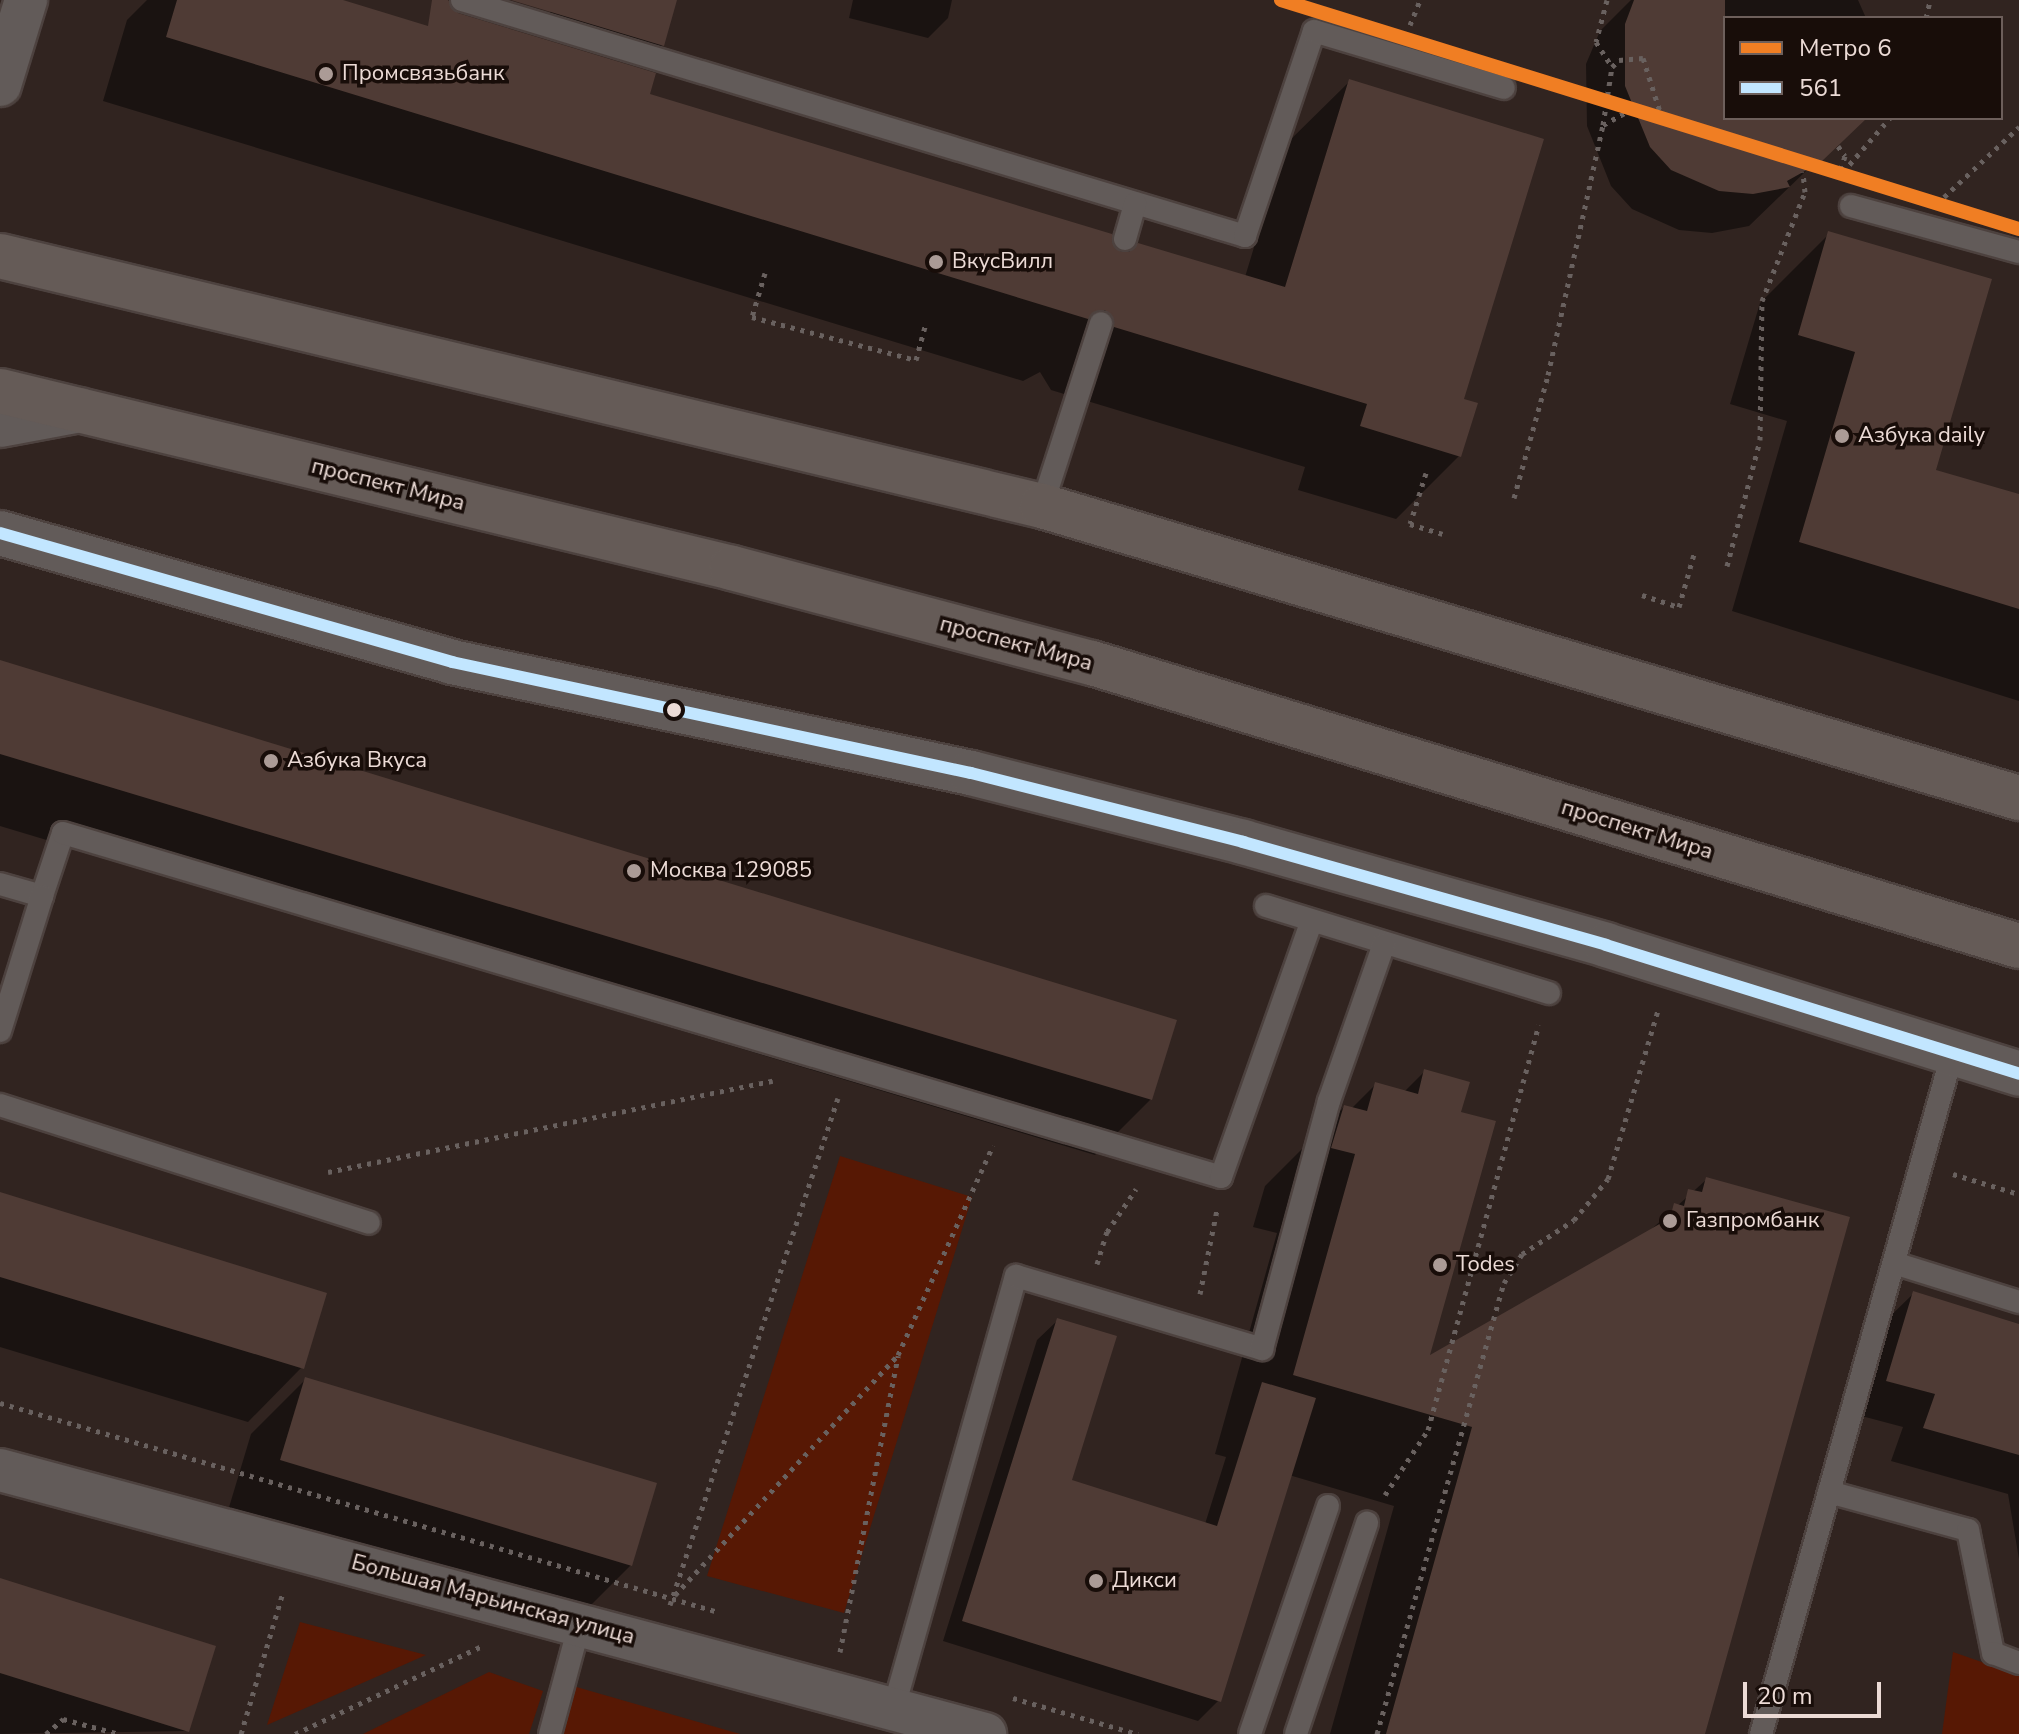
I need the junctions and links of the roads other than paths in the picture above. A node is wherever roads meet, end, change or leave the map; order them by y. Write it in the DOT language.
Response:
graph roads {
  1 [pos="26,0"];
  2 [pos="462,0"];
  3 [pos="0,85"];
  4 [pos="1504,88"];
  5 [pos="1135,203"];
  6 [pos="1851,206"];
  7 [pos="1125,239"];
  8 [pos="2019,252"];
  9 [pos="0,256"];
  10 [pos="1101,323"];
  11 [pos="0,391"];
  12 [pos="80,410"];
  13 [pos="0,425"];
  14 [pos="1042,506"];
  15 [pos="0,533"];
  16 [pos="2019,798"];
  17 [pos="0,884"];
  18 [pos="42,896"];
  19 [pos="1266,906"];
  20 [pos="1311,923"];
  21 [pos="1384,944"];
  22 [pos="2019,946"];
  23 [pos="1549,993"];
  24 [pos="0,1031"];
  25 [pos="1952,1055"];
  26 [pos="2019,1074"];
  27 [pos="0,1105"];
  28 [pos="369,1223"];
  29 [pos="1894,1263"];
  30 [pos="2019,1302"];
  31 [pos="0,1470"];
  32 [pos="1829,1492"];
  33 [pos="1328,1506"];
  34 [pos="1367,1523"];
  35 [pos="564,1619"];
  36 [pos="2019,1663"];
  37 [pos="894,1707"];
  38 [pos="972,1732"];
  39 [pos="550,1734"];
  40 [pos="1250,1734"];
  41 [pos="1296,1734"];
  42 [pos="1761,1734"];
  1 -- 3 [label="street"];
  2 -- 5 [label="lane"];
  4 -- 5 [label="lane"];
  5 -- 7 [label="lane"];
  6 -- 8 [label="lane"];
  9 -- 14 [label="main road"];
  10 -- 14 [label="lane"];
  11 -- 12 [label="main road, проспект Мира"];
  12 -- 13 [label="street"];
  12 -- 22 [label="main road, проспект Мира"];
  14 -- 16 [label="main road"];
  15 -- 25 [label="street"];
  17 -- 18 [label="lane"];
  18 -- 20 [label="lane"];
  18 -- 24 [label="lane"];
  19 -- 20 [label="lane"];
  20 -- 21 [label="lane"];
  21 -- 23 [label="lane"];
  21 -- 37 [label="lane"];
  25 -- 26 [label="street"];
  25 -- 29 [label="lane"];
  27 -- 28 [label="lane"];
  29 -- 30 [label="lane"];
  29 -- 32 [label="lane"];
  31 -- 35 [label="street, Большая Марьинская улица"];
  32 -- 36 [label="lane"];
  32 -- 42 [label="lane"];
  33 -- 40 [label="lane"];
  34 -- 41 [label="lane"];
  35 -- 37 [label="street, Большая Марьинская улица"];
  35 -- 39 [label="lane"];
  37 -- 38 [label="street, Большая Марьинская улица"];
}
